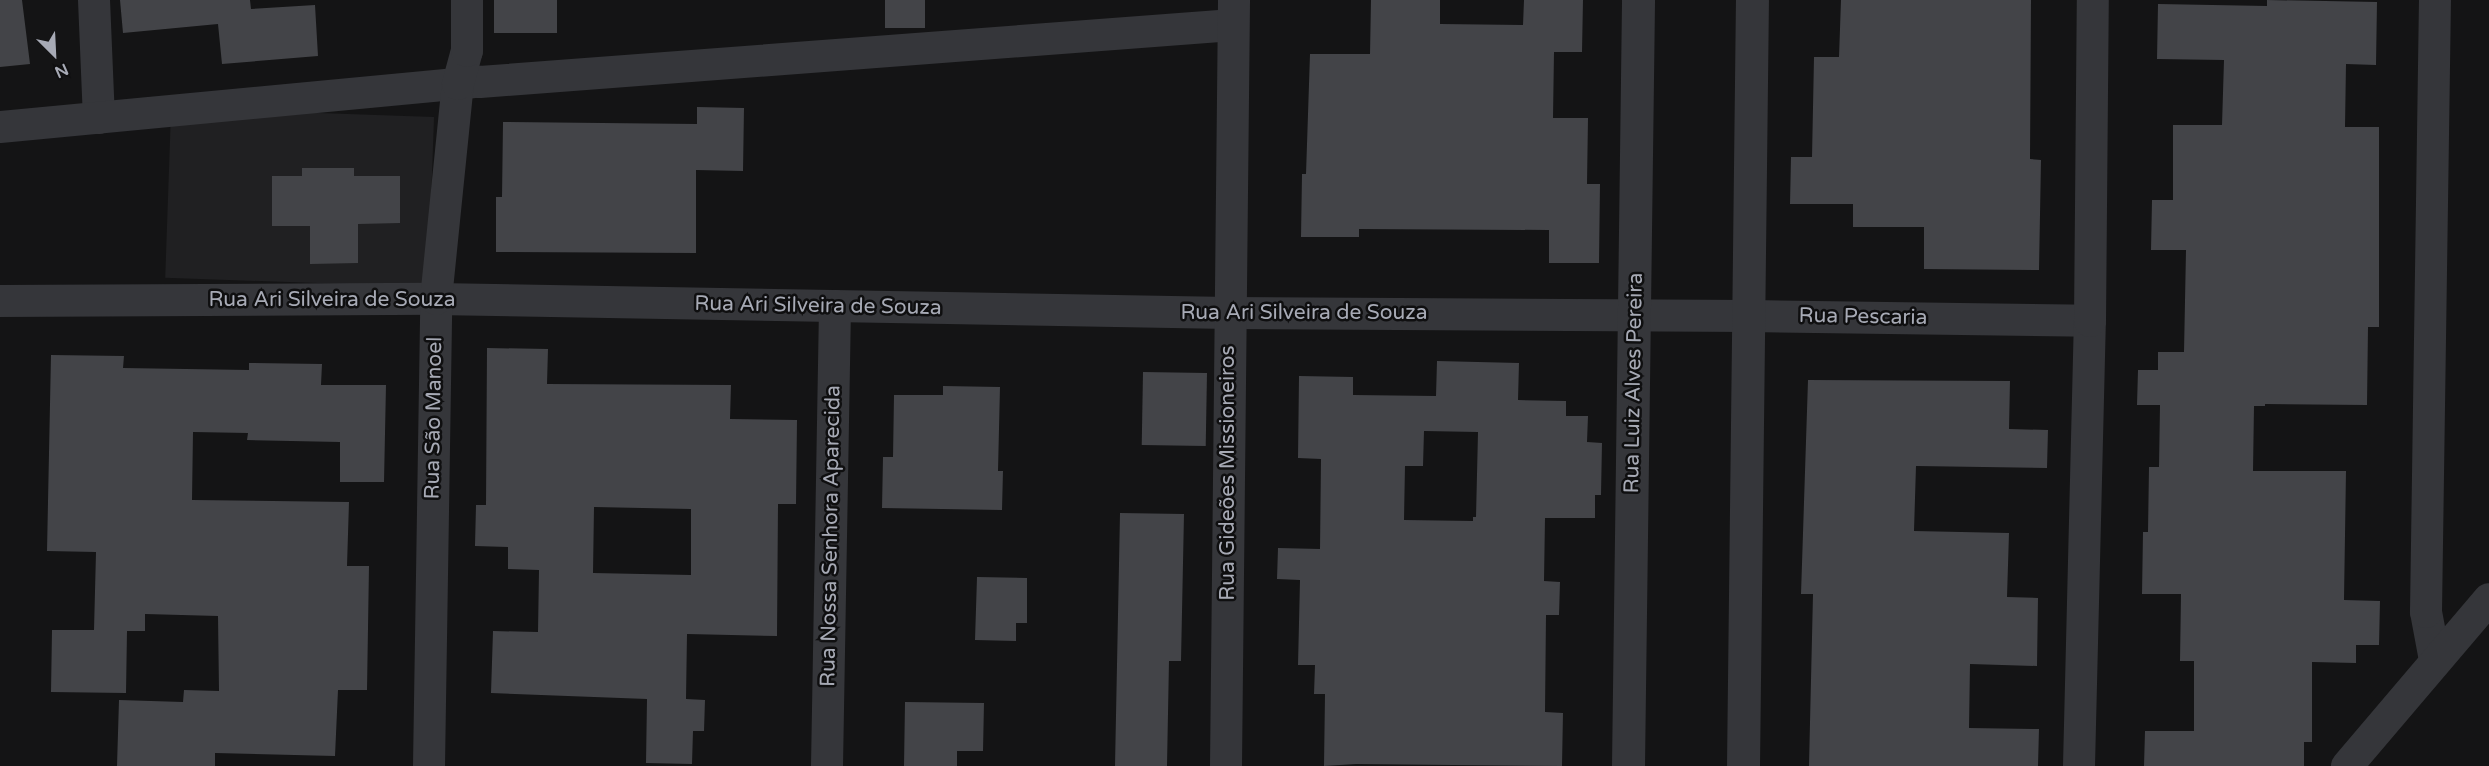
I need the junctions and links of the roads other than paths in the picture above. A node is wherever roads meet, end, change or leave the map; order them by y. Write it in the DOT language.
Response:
graph roads {
  1 [pos="94,0"];
  2 [pos="467,0"];
  3 [pos="1638,0"];
  4 [pos="1752,0"];
  5 [pos="2093,0"];
  6 [pos="2435,0"];
  7 [pos="1233,12"];
  8 [pos="458,84"];
  9 [pos="99,118"];
  10 [pos="0,128"];
  11 [pos="436,299"];
  12 [pos="0,301"];
  13 [pos="835,306"];
  14 [pos="1229,313"];
  15 [pos="1635,315"];
  16 [pos="1750,316"];
  17 [pos="2090,321"];
  18 [pos="2489,599"];
  19 [pos="2434,660"];
  20 [pos="429,766"];
  21 [pos="826,766"];
  22 [pos="1226,766"];
  23 [pos="1628,766"];
  24 [pos="1743,766"];
  25 [pos="2079,766"];
  26 [pos="2347,766"];
  1 -- 9 [label="street"];
  2 -- 8 [label="street, Rua São Manoel"];
  3 -- 15 [label="street, Rua Luiz Alves Pereira"];
  4 -- 16 [label="street"];
  5 -- 17 [label="street"];
  6 -- 19 [label="street"];
  7 -- 8 [label="street"];
  7 -- 14 [label="street, Rua Gideões Missioneiros"];
  8 -- 9 [label="street"];
  8 -- 11 [label="street, Rua São Manoel"];
  9 -- 10 [label="street"];
  11 -- 12 [label="street, Rua Ari Silveira de Souza"];
  11 -- 13 [label="street, Rua Ari Silveira de Souza"];
  11 -- 20 [label="street, Rua São Manoel"];
  13 -- 14 [label="street, Rua Ari Silveira de Souza"];
  13 -- 21 [label="street, Rua Nossa Senhora Aparecida"];
  14 -- 15 [label="street, Rua Ari Silveira de Souza"];
  14 -- 22 [label="street, Rua Gideões Missioneiros"];
  15 -- 16 [label="street, Rua Pescaria"];
  15 -- 23 [label="street, Rua Luiz Alves Pereira"];
  16 -- 17 [label="street, Rua Pescaria"];
  16 -- 24 [label="street"];
  17 -- 25 [label="street"];
  18 -- 19 [label="street"];
  19 -- 26 [label="street"];
}
